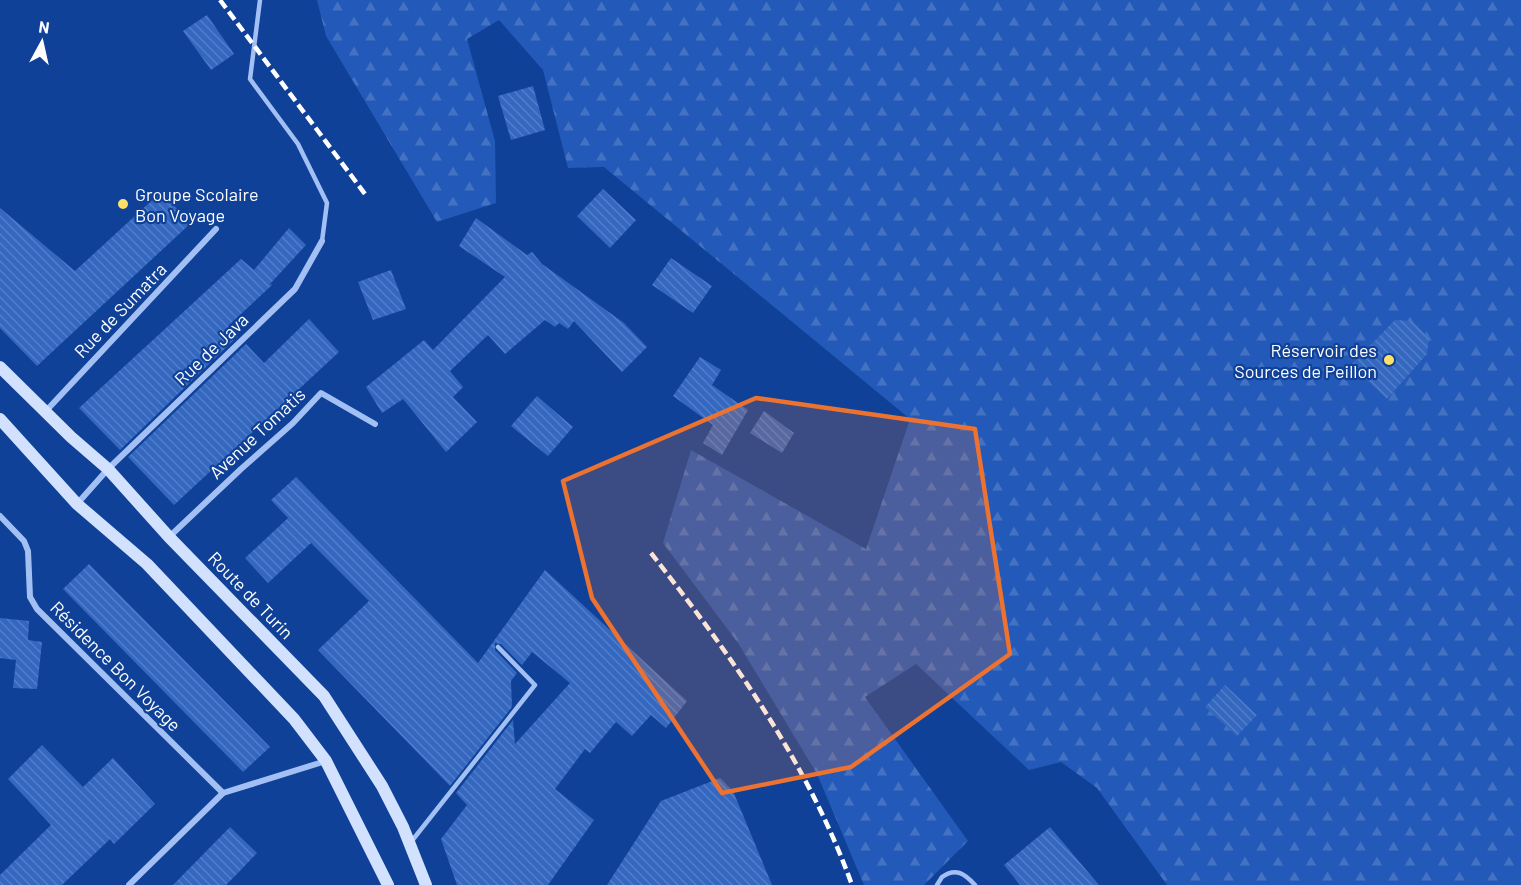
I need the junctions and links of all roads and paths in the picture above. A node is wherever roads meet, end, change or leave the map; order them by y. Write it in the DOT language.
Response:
graph roads {
  1 [pos="260,0"];
  2 [pos="216,229"];
  3 [pos="322,241"];
  4 [pos="0,367"];
  5 [pos="45,412"];
  6 [pos="0,419"];
  7 [pos="375,424"];
  8 [pos="108,469"];
  9 [pos="78,504"];
  10 [pos="0,516"];
  11 [pos="169,537"];
  12 [pos="498,647"];
  13 [pos="326,761"];
  14 [pos="223,793"];
  15 [pos="410,844"];
  16 [pos="129,885"];
  17 [pos="388,885"];
  18 [pos="426,885"];
  19 [pos="937,885"];
  20 [pos="975,885"];
  1 -- 3 [label="lane"];
  2 -- 5 [label="street, Rue de Sumatra"];
  3 -- 8 [label="street, Rue de Java"];
  4 -- 5 [label="main road, Route de Turin"];
  5 -- 8 [label="main road, Route de Turin"];
  6 -- 9 [label="main road"];
  7 -- 11 [label="street, Avenue Tomatis"];
  8 -- 9 [label="street, Rue de Java"];
  8 -- 11 [label="main road, Route de Turin"];
  9 -- 13 [label="main road"];
  10 -- 14 [label="street, Résidence Bon Voyage"];
  11 -- 15 [label="main road, Route de Turin"];
  12 -- 15 [label="lane"];
  13 -- 14 [label="street"];
  13 -- 17 [label="main road"];
  14 -- 16 [label="street"];
  15 -- 18 [label="main road, Route de Turin"];
  19 -- 20 [label="lane"];
}
